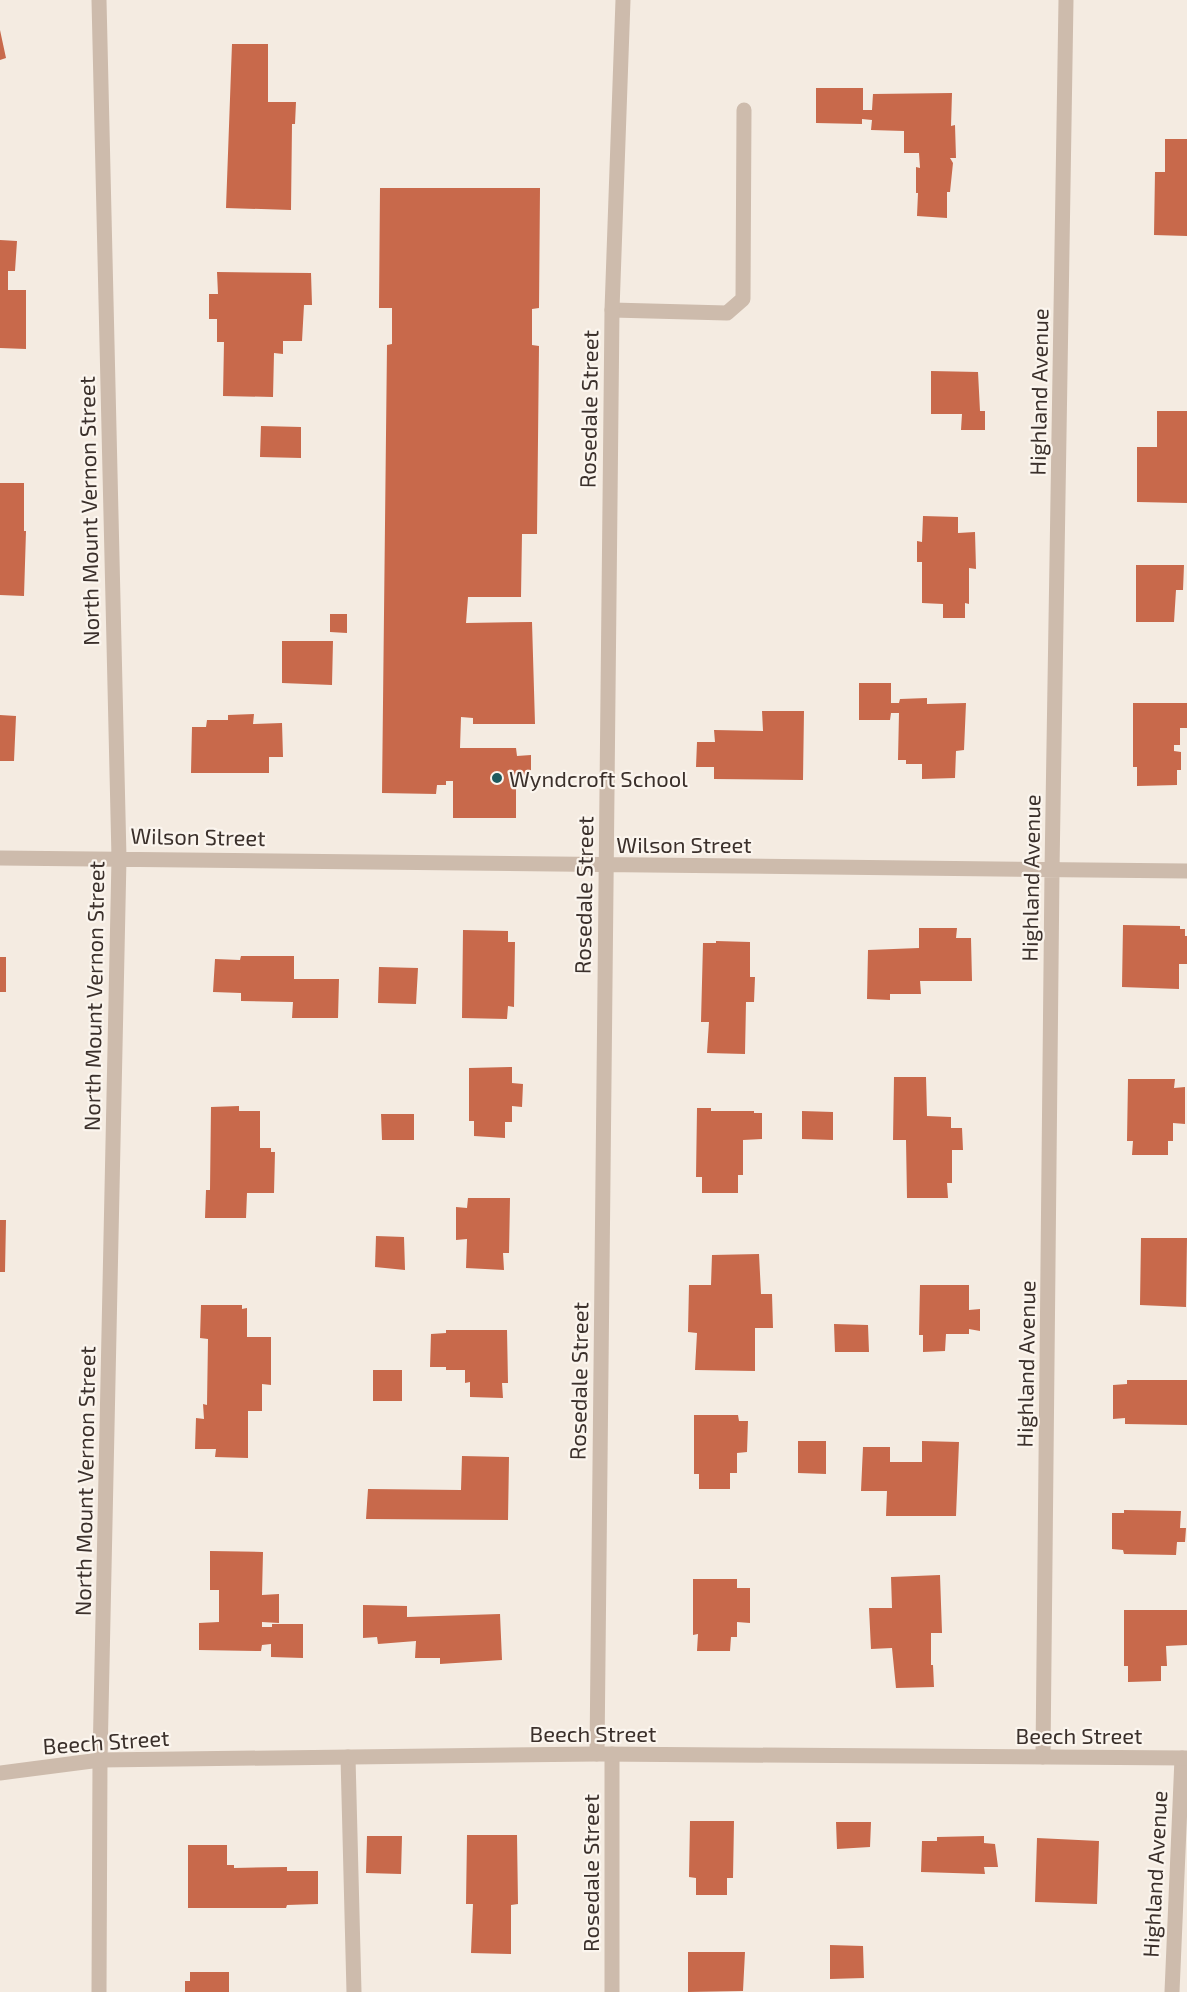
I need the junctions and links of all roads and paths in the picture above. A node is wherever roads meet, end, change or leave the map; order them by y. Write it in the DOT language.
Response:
graph roads {
  1 [pos="99,0"];
  2 [pos="623,0"];
  3 [pos="1065,0"];
  4 [pos="744,110"];
  5 [pos="612,310"];
  6 [pos="0,858"];
  7 [pos="119,858"];
  8 [pos="606,866"];
  9 [pos="1052,870"];
  10 [pos="1187,871"];
  11 [pos="604,1754"];
  12 [pos="348,1757"];
  13 [pos="1043,1757"];
  14 [pos="1184,1758"];
  15 [pos="100,1760"];
  16 [pos="0,1773"];
  17 [pos="99,1992"];
  18 [pos="354,1992"];
  19 [pos="612,1992"];
  20 [pos="1172,1992"];
  1 -- 7 [label="street, North Mount Vernon Street"];
  2 -- 5 [label="street, Rosedale Street"];
  3 -- 9 [label="street, Highland Avenue"];
  4 -- 5 [label="street"];
  5 -- 8 [label="street, Rosedale Street"];
  6 -- 7 [label="street, Wilson Street"];
  7 -- 8 [label="street, Wilson Street"];
  7 -- 15 [label="street, North Mount Vernon Street"];
  8 -- 9 [label="street, Wilson Street"];
  8 -- 11 [label="street, Rosedale Street"];
  9 -- 10 [label="street, Wilson Street"];
  9 -- 13 [label="street, Highland Avenue"];
  11 -- 12 [label="street, Beech Street"];
  11 -- 13 [label="street, Beech Street"];
  11 -- 19 [label="street, Rosedale Street"];
  12 -- 15 [label="street, Beech Street"];
  12 -- 18 [label="street"];
  13 -- 14 [label="street, Beech Street"];
  14 -- 20 [label="street, Highland Avenue"];
  15 -- 16 [label="street, Beech Street"];
  15 -- 17 [label="street, North Mount Vernon Street"];
}
